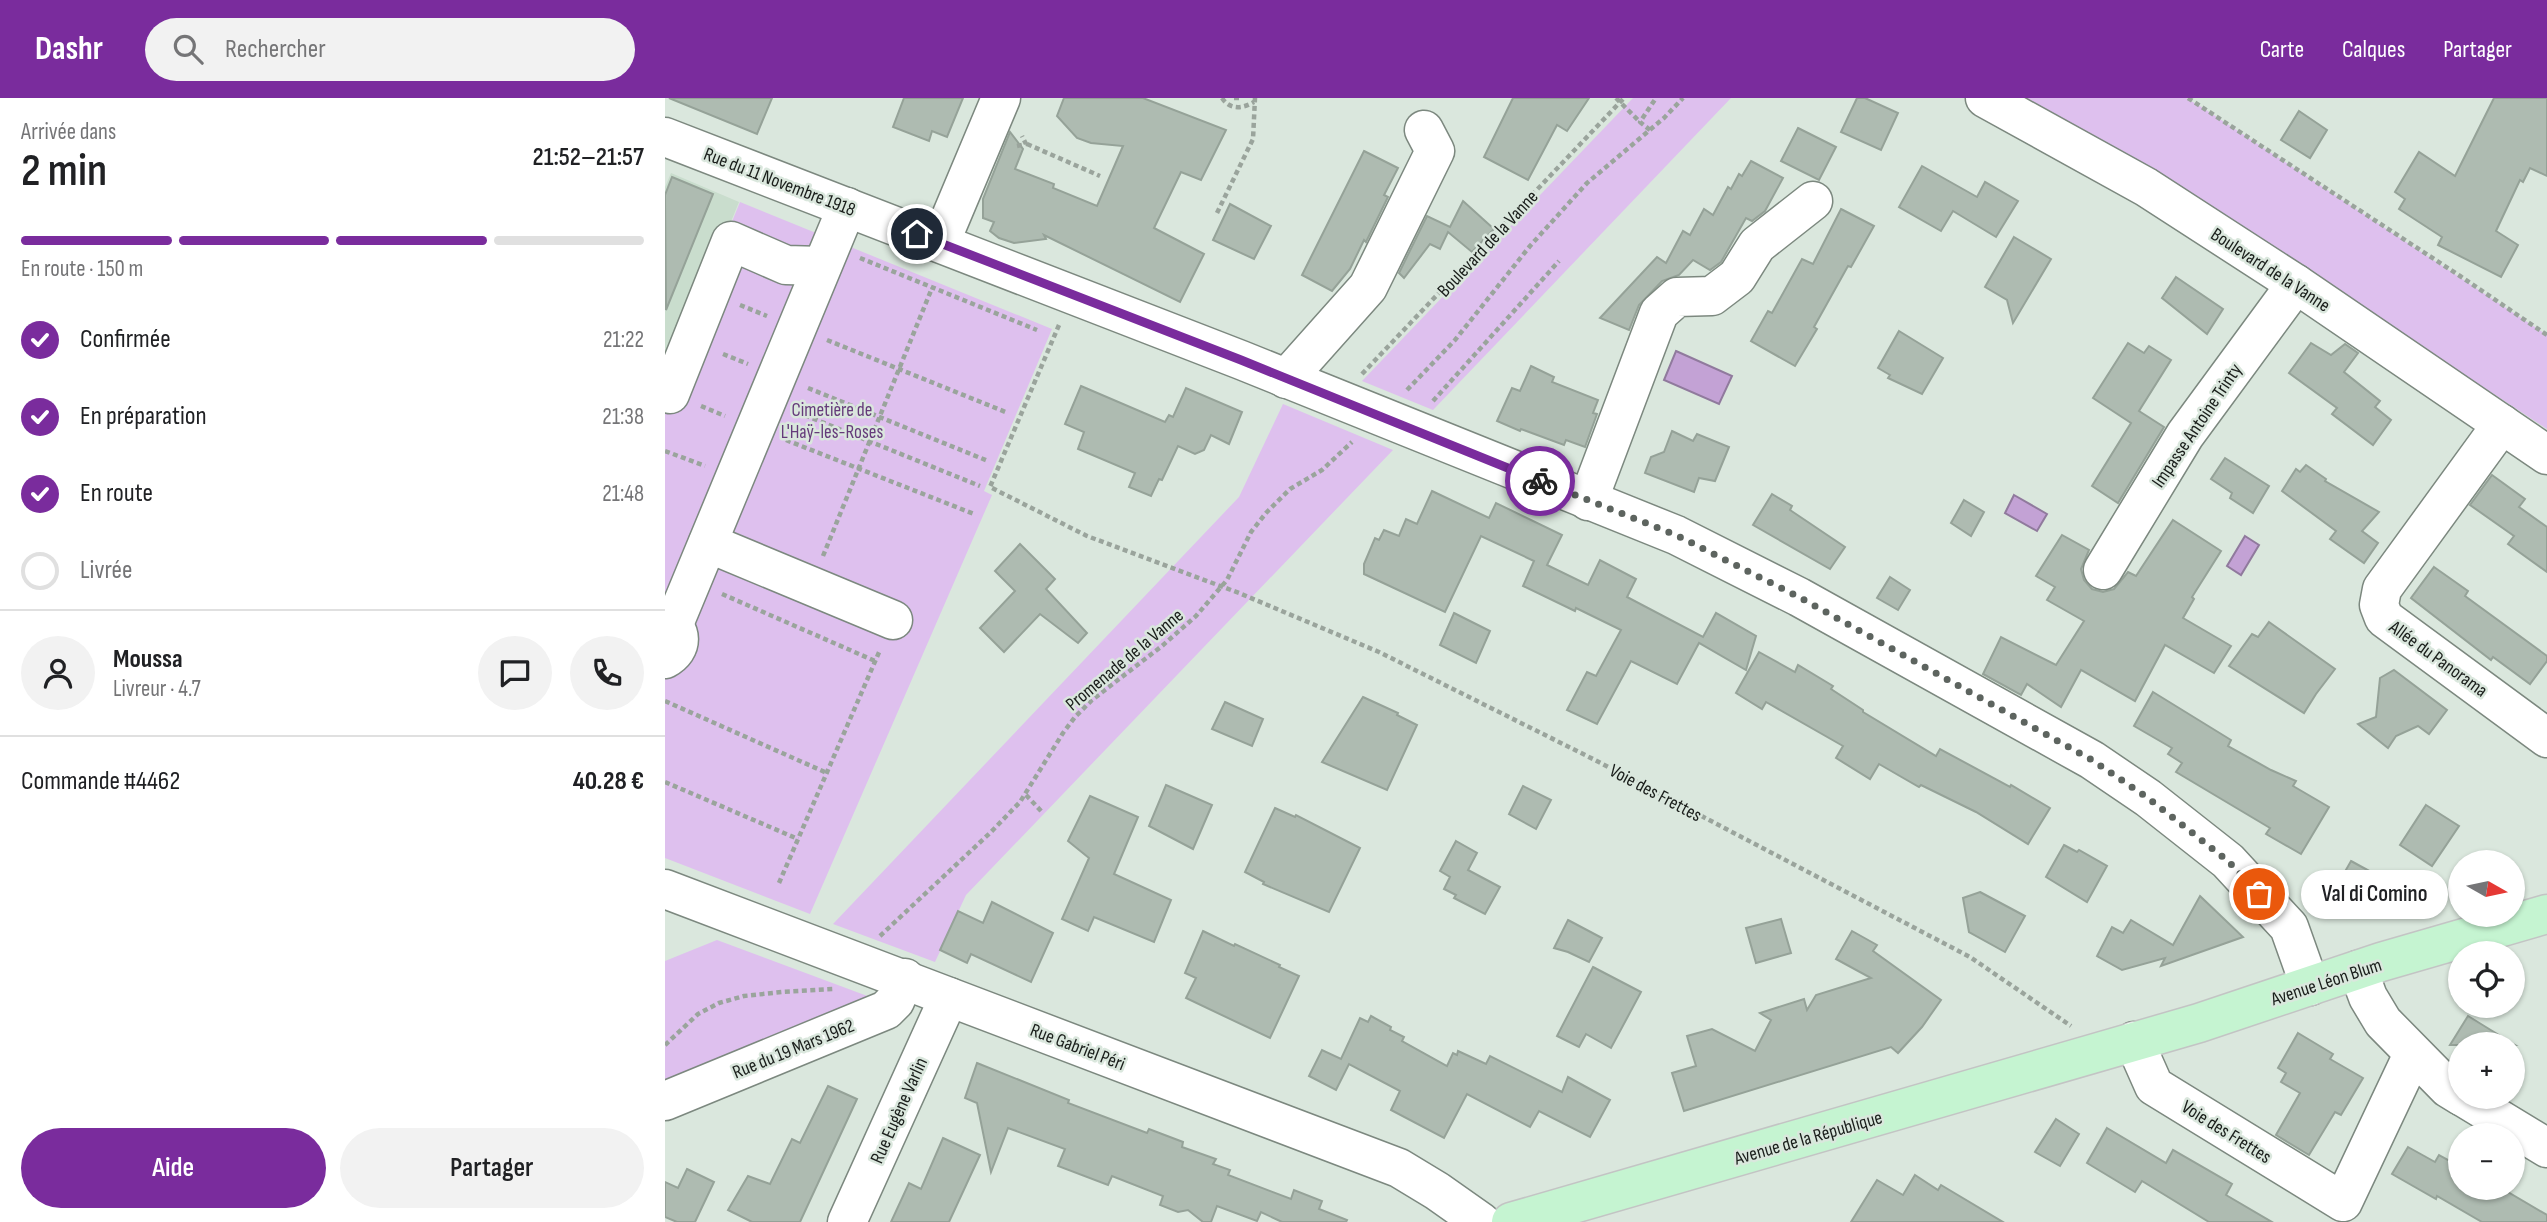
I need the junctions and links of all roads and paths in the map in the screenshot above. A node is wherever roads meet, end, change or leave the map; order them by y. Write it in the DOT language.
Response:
graph roads {
  1 [pos="1001,98"];
  2 [pos="1222,98"];
  3 [pos="1234,98"];
  4 [pos="1242,98"];
  5 [pos="1655,98"];
  6 [pos="1683,98"];
  7 [pos="1985,98"];
  8 [pos="2188,98"];
  9 [pos="1255,99"];
  10 [pos="1620,99"];
  11 [pos="1640,122"];
  12 [pos="1425,130"];
  13 [pos="1650,130"];
  14 [pos="665,136"];
  15 [pos="1027,144"];
  16 [pos="1100,176"];
  17 [pos="1812,201"];
  18 [pos="847,207"];
  19 [pos="1217,213"];
  20 [pos="940,243"];
  21 [pos="826,256"];
  22 [pos="1559,261"];
  23 [pos="2296,284"];
  24 [pos="932,288"];
  25 [pos="711,293"];
  26 [pos="1059,325"];
  27 [pos="797,328"];
  28 [pos="1037,330"];
  29 [pos="2547,335"];
  30 [pos="691,341"];
  31 [pos="899,368"];
  32 [pos="1286,379"];
  33 [pos="1357,380"];
  34 [pos="1404,393"];
  35 [pos="670,394"];
  36 [pos="766,401"];
  37 [pos="1432,402"];
  38 [pos="1008,413"];
  39 [pos="879,417"];
  40 [pos="2502,424"];
  41 [pos="1357,437"];
  42 [pos="869,441"];
  43 [pos="2547,454"];
  44 [pos="989,461"];
  45 [pos="858,468"];
  46 [pos="980,486"];
  47 [pos="1588,501"];
  48 [pos="974,514"];
  49 [pos="708,543"];
  50 [pos="2103,570"];
  51 [pos="692,580"];
  52 [pos="810,586"];
  53 [pos="1221,588"];
  54 [pos="893,620"];
  55 [pos="668,634"];
  56 [pos="875,661"];
  57 [pos="665,701"];
  58 [pos="2547,738"];
  59 [pos="827,772"];
  60 [pos="665,782"];
  61 [pos="1026,795"];
  62 [pos="1043,814"];
  63 [pos="798,839"];
  64 [pos="779,883"];
  65 [pos="665,888"];
  66 [pos="2547,914"];
  67 [pos="873,944"];
  68 [pos="2358,970"];
  69 [pos="905,978"];
  70 [pos="2310,986"];
  71 [pos="840,987"];
  72 [pos="949,997"];
  73 [pos="2105,1039"];
  74 [pos="665,1045"];
  75 [pos="2413,1054"];
  76 [pos="2448,1088"];
  77 [pos="665,1101"];
  78 [pos="2483,1109"];
  79 [pos="2547,1148"];
  80 [pos="847,1222"];
  81 [pos="1481,1222"];
  82 [pos="1511,1222"];
  1 -- 20 [label="street"];
  2 -- 9 [label="path"];
  3 -- 4 [label="path"];
  5 -- 11 [label="path"];
  6 -- 13 [label="path"];
  7 -- 23 [label="street, Boulevard de la Vanne"];
  8 -- 29 [label="path"];
  9 -- 19 [label="path"];
  10 -- 11 [label="path"];
  10 -- 33 [label="path, Boulevard de la Vanne"];
  11 -- 13 [label="path"];
  12 -- 32 [label="street"];
  13 -- 34 [label="path"];
  14 -- 18 [label="street, Rue du 11 Novembre 1918"];
  15 -- 16 [label="path"];
  17 -- 47 [label="street"];
  18 -- 20 [label="street, Rue du 11 Novembre 1918"];
  18 -- 21 [label="street"];
  20 -- 32 [label="street, Rue du 11 Novembre 1918"];
  21 -- 24 [label="path"];
  21 -- 25 [label="street"];
  21 -- 27 [label="street"];
  22 -- 37 [label="path"];
  23 -- 40 [label="street, Boulevard de la Vanne"];
  23 -- 50 [label="street, Impasse Antoine Trinty"];
  24 -- 28 [label="path"];
  24 -- 31 [label="path"];
  25 -- 27 [label="path"];
  25 -- 30 [label="street"];
  26 -- 53 [label="path, Voie des Frettes"];
  27 -- 31 [label="path"];
  27 -- 36 [label="street"];
  30 -- 35 [label="street"];
  30 -- 36 [label="path"];
  31 -- 38 [label="path"];
  31 -- 39 [label="path"];
  32 -- 47 [label="street, Rue du 11 Novembre 1918"];
  35 -- 36 [label="path"];
  36 -- 39 [label="path"];
  36 -- 42 [label="path"];
  36 -- 45 [label="path"];
  36 -- 49 [label="street"];
  39 -- 42 [label="path"];
  39 -- 44 [label="path"];
  40 -- 43 [label="street, Boulevard de la Vanne"];
  40 -- 58 [label="street, Allée du Panorama"];
  41 -- 53 [label="path, Promenade de la Vanne"];
  42 -- 45 [label="path"];
  42 -- 46 [label="path"];
  45 -- 48 [label="path"];
  45 -- 52 [label="path"];
  47 -- 70 [label="street, Rue du 11 Novembre 1918"];
  49 -- 51 [label="street"];
  49 -- 52 [label="street"];
  51 -- 55 [label="street"];
  51 -- 56 [label="path"];
  52 -- 54 [label="street"];
  53 -- 61 [label="path, Promenade de la Vanne"];
  53 -- 73 [label="path, Voie des Frettes"];
  54 -- 56 [label="path"];
  56 -- 59 [label="path"];
  57 -- 59 [label="path"];
  59 -- 63 [label="path"];
  60 -- 63 [label="path"];
  61 -- 62 [label="path"];
  61 -- 67 [label="path, Promenade de la Vanne"];
  63 -- 64 [label="path"];
  65 -- 69 [label="street, Rue Gabriel Péri"];
  66 -- 68 [label="main road, Avenue Léon Blum"];
  68 -- 70 [label="main road, Avenue Léon Blum"];
  68 -- 75 [label="street"];
  69 -- 72 [label="street, Rue Gabriel Péri"];
  69 -- 77 [label="street, Rue du 19 Mars 1962"];
  70 -- 73 [label="main road, Avenue Léon Blum"];
  71 -- 74 [label="path"];
  72 -- 80 [label="street, Rue Eugène Varlin"];
  72 -- 81 [label="street, Rue Gabriel Péri"];
  73 -- 75 [label="street, Voie des Frettes"];
  73 -- 82 [label="main road, Avenue de la République"];
  75 -- 76 [label="street"];
  78 -- 79 [label="street"];
}
